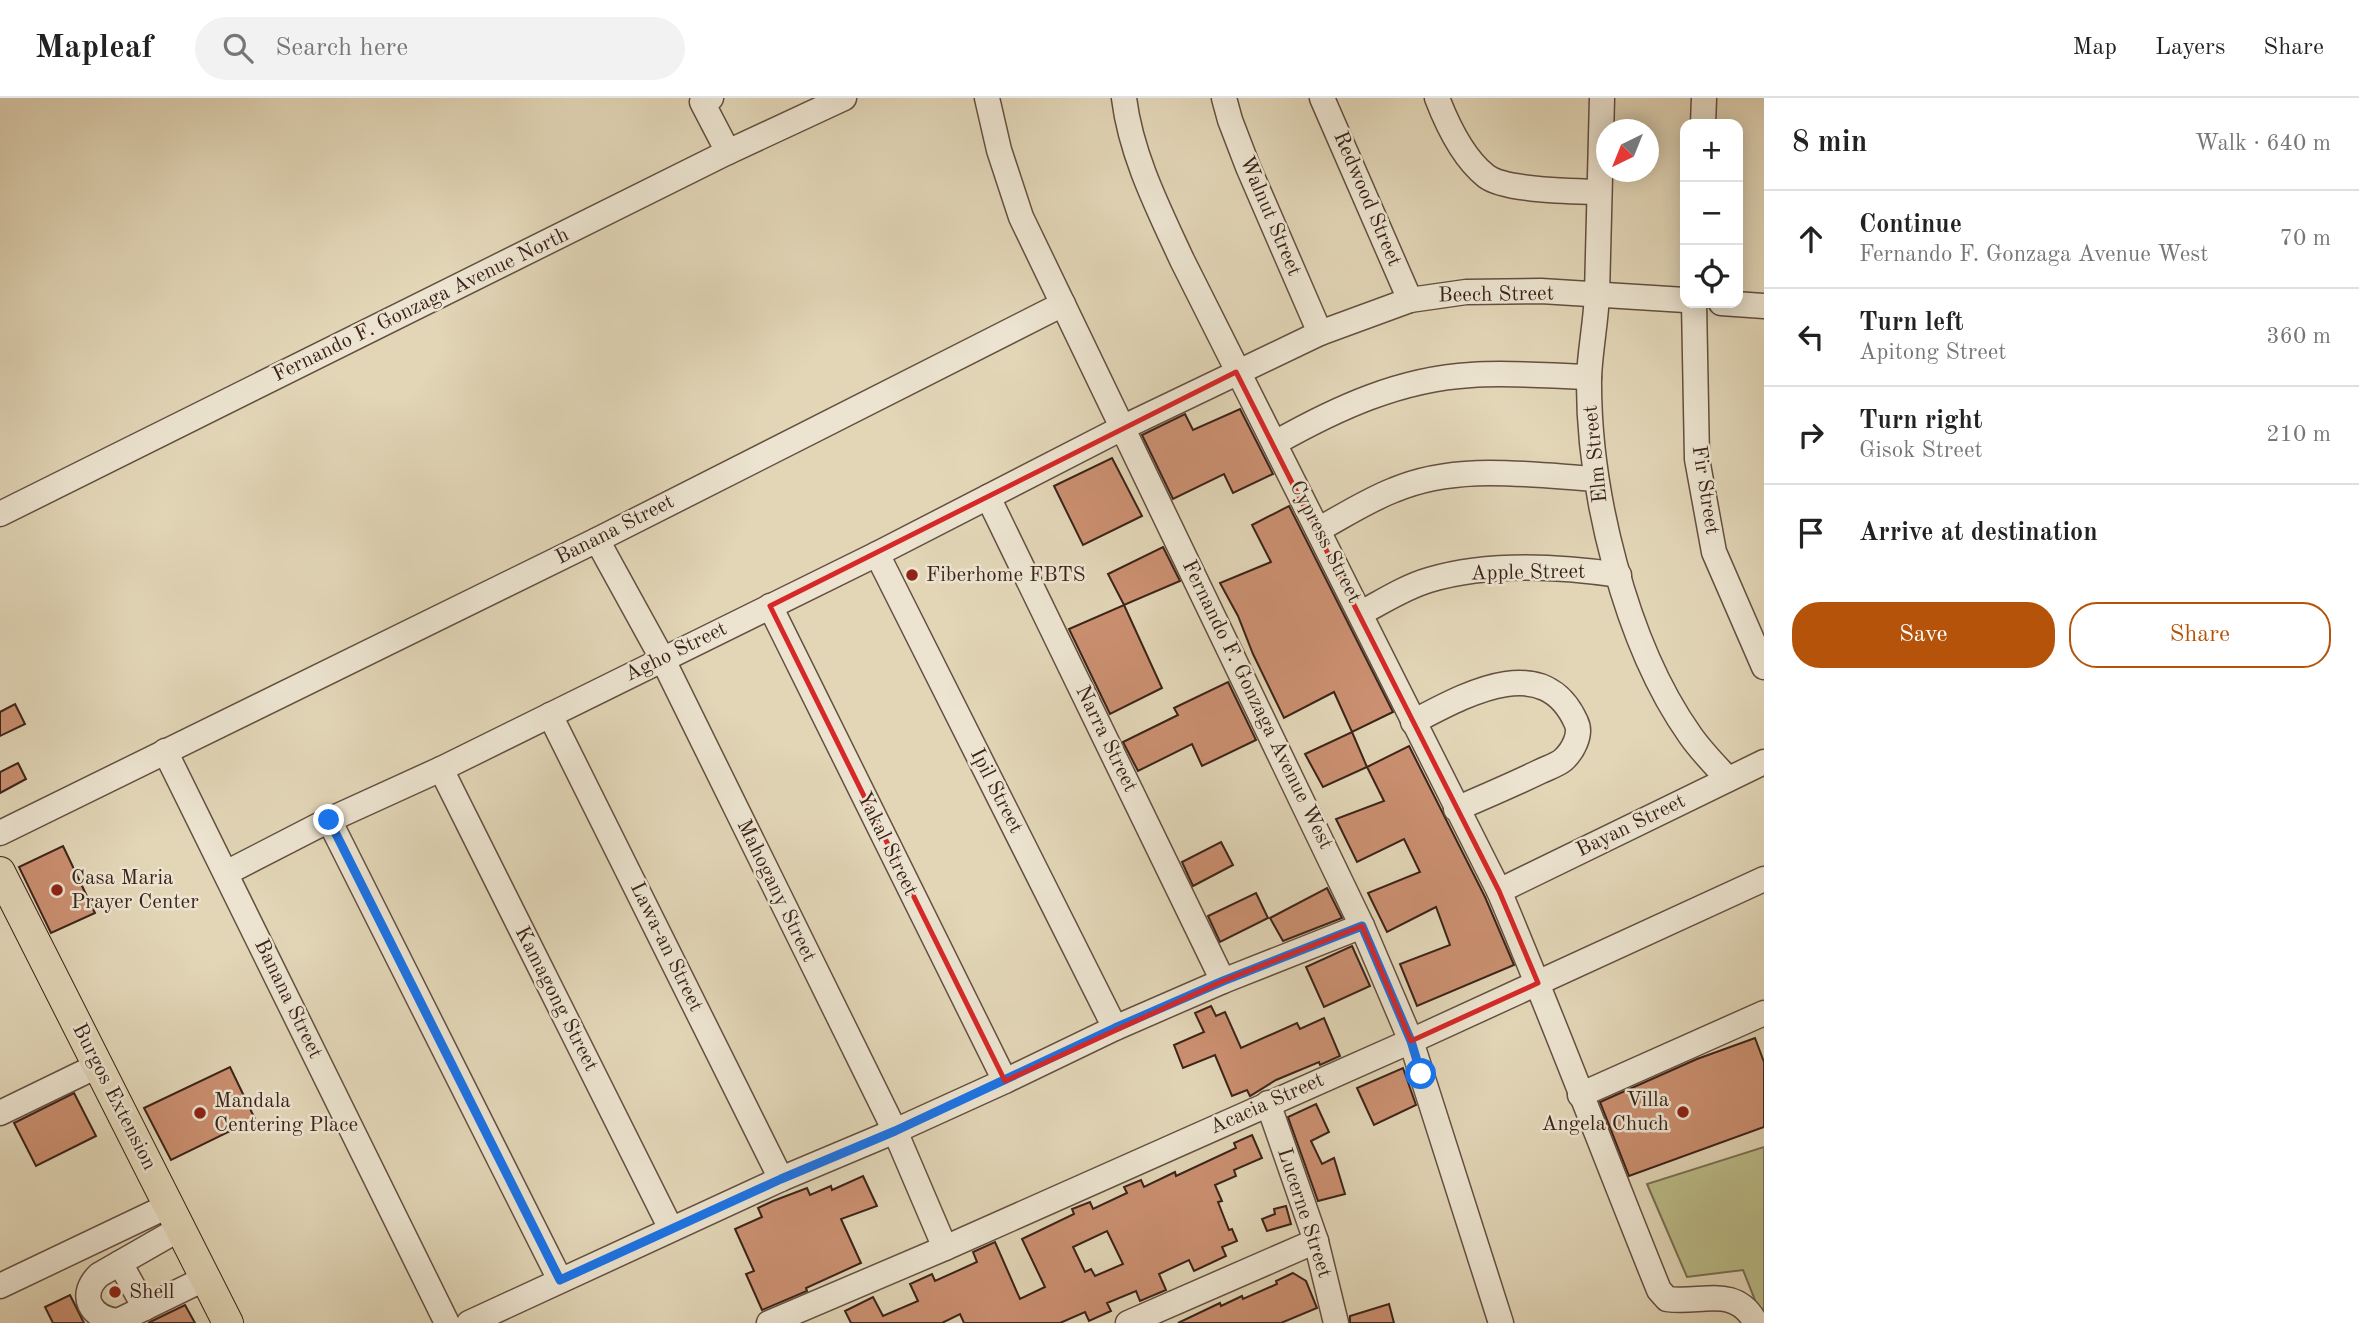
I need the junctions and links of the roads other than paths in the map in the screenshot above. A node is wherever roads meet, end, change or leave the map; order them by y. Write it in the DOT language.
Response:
graph roads {
  1 [pos="711,98"];
  2 [pos="844,98"];
  3 [pos="987,98"];
  4 [pos="1124,98"];
  5 [pos="1224,98"];
  6 [pos="1322,98"];
  7 [pos="1437,98"];
  8 [pos="1602,98"];
  9 [pos="1704,98"];
  10 [pos="1703,119"];
  11 [pos="728,152"];
  12 [pos="1599,192"];
  13 [pos="1597,296"];
  14 [pos="1410,300"];
  15 [pos="1680,300"];
  16 [pos="1063,304"];
  17 [pos="1743,305"];
  18 [pos="1764,306"];
  19 [pos="1694,308"];
  20 [pos="1320,333"];
  21 [pos="1236,372"];
  22 [pos="1589,377"];
  23 [pos="1124,427"];
  24 [pos="1275,443"];
  25 [pos="1596,479"];
  26 [pos="988,497"];
  27 [pos="0,514"];
  28 [pos="1318,530"];
  29 [pos="597,540"];
  30 [pos="877,554"];
  31 [pos="1619,575"];
  32 [pos="770,606"];
  33 [pos="1360,613"];
  34 [pos="662,659"];
  35 [pos="1764,667"];
  36 [pos="550,715"];
  37 [pos="1413,722"];
  38 [pos="165,751"];
  39 [pos="1764,762"];
  40 [pos="441,769"];
  41 [pos="1728,779"];
  42 [pos="1456,808"];
  43 [pos="329,820"];
  44 [pos="0,833"];
  45 [pos="0,872"];
  46 [pos="226,873"];
  47 [pos="1764,879"];
  48 [pos="1499,891"];
  49 [pos="1362,926"];
  50 [pos="1223,981"];
  51 [pos="1538,983"];
  52 [pos="1764,1013"];
  53 [pos="1115,1028"];
  54 [pos="1411,1041"];
  55 [pos="97,1066"];
  56 [pos="1005,1081"];
  57 [pos="1580,1095"];
  58 [pos="1268,1103"];
  59 [pos="0,1113"];
  60 [pos="895,1131"];
  61 [pos="781,1179"];
  62 [pos="175,1217"];
  63 [pos="671,1229"];
  64 [pos="1316,1241"];
  65 [pos="946,1248"];
  66 [pos="120,1263"];
  67 [pos="206,1278"];
  68 [pos="560,1280"];
  69 [pos="0,1286"];
  70 [pos="145,1308"];
  71 [pos="228,1323"];
  72 [pos="447,1323"];
  73 [pos="469,1323"];
  74 [pos="769,1323"];
  75 [pos="1128,1323"];
  76 [pos="1336,1323"];
  77 [pos="1501,1323"];
  78 [pos="1756,1323"];
  1 -- 11 [label="street"];
  2 -- 11 [label="street, Fernando F. Gonzaga Avenue North"];
  3 -- 16 [label="street, Fernando F. Gonzaga Avenue West"];
  4 -- 21 [label="street, Cypress Street"];
  5 -- 20 [label="street, Walnut Street"];
  6 -- 14 [label="street, Redwood Street"];
  7 -- 12 [label="street"];
  8 -- 12 [label="street, Elm Street"];
  9 -- 10 [label="street"];
  11 -- 27 [label="street, Fernando F. Gonzaga Avenue North"];
  12 -- 13 [label="street, Elm Street"];
  13 -- 14 [label="street, Beech Street"];
  13 -- 15 [label="street, Beech Street"];
  13 -- 22 [label="street, Elm Street"];
  14 -- 20 [label="street, Beech Street"];
  16 -- 23 [label="street, Fernando F. Gonzaga Avenue West"];
  16 -- 29 [label="street, Banana Street"];
  17 -- 18 [label="street"];
  19 -- 35 [label="street, Fir Street"];
  20 -- 21 [label="street, Beech Street"];
  21 -- 23 [label="street, Beech Street"];
  21 -- 24 [label="street, Cypress Street"];
  22 -- 24 [label="street"];
  22 -- 25 [label="street, Elm Street"];
  23 -- 26 [label="street, Agho Street"];
  23 -- 49 [label="street, Fernando F. Gonzaga Avenue West"];
  24 -- 28 [label="street, Cypress Street"];
  25 -- 28 [label="street"];
  25 -- 31 [label="street, Elm Street"];
  26 -- 30 [label="street, Agho Street"];
  26 -- 50 [label="street, Narra Street"];
  28 -- 33 [label="street, Cypress Street"];
  29 -- 34 [label="street, Mahogany Street"];
  29 -- 38 [label="street, Banana Street"];
  30 -- 32 [label="street, Agho Street"];
  30 -- 53 [label="street, Ipil Street"];
  31 -- 33 [label="street, Apple Street"];
  31 -- 41 [label="street, Elm Street"];
  32 -- 34 [label="street, Agho Street"];
  32 -- 56 [label="street, Yakal Street"];
  33 -- 37 [label="street, Cypress Street"];
  34 -- 36 [label="street, Agho Street"];
  34 -- 60 [label="street, Mahogany Street"];
  36 -- 40 [label="street, Agho Street"];
  36 -- 61 [label="street, Lawa-an Street"];
  37 -- 42 [label="street, Cypress Street"];
  37 -- 42 [label="street"];
  38 -- 44 [label="street, Banana Street"];
  38 -- 46 [label="street, Banana Street"];
  39 -- 41 [label="street, Bayan Street"];
  40 -- 43 [label="street, Agho Street"];
  40 -- 63 [label="street, Kamagong Street"];
  41 -- 48 [label="street, Bayan Street"];
  42 -- 48 [label="street, Cypress Street"];
  43 -- 46 [label="street, Agho Street"];
  43 -- 68 [label="street"];
  45 -- 55 [label="main road, Burgos Extension"];
  46 -- 72 [label="street, Banana Street"];
  47 -- 51 [label="street, Acacia Street"];
  48 -- 51 [label="street, Cypress Street"];
  49 -- 50 [label="street"];
  49 -- 54 [label="street, Fernando F. Gonzaga Avenue West"];
  50 -- 53 [label="street"];
  51 -- 54 [label="street, Acacia Street"];
  51 -- 57 [label="street, Cypress Street"];
  52 -- 57 [label="street"];
  53 -- 56 [label="street"];
  54 -- 58 [label="street, Acacia Street"];
  54 -- 77 [label="street, Fernando F. Gonzaga Avenue West"];
  55 -- 59 [label="street"];
  55 -- 62 [label="main road, Burgos Extension"];
  56 -- 60 [label="street"];
  57 -- 78 [label="street, Cypress Street"];
  58 -- 64 [label="street, Lucerne Street"];
  58 -- 65 [label="street, Acacia Street"];
  60 -- 61 [label="street"];
  60 -- 65 [label="street, Mahogany Street"];
  61 -- 63 [label="street"];
  62 -- 66 [label="street"];
  62 -- 67 [label="main road, Burgos Extension"];
  62 -- 69 [label="street"];
  63 -- 68 [label="street"];
  64 -- 75 [label="street"];
  64 -- 76 [label="street, Lucerne Street"];
  65 -- 74 [label="street, Acacia Street"];
  66 -- 70 [label="street"];
  66 -- 70 [label="street"];
  67 -- 70 [label="street"];
  67 -- 71 [label="main road, Burgos Extension"];
  68 -- 73 [label="street"];
}
